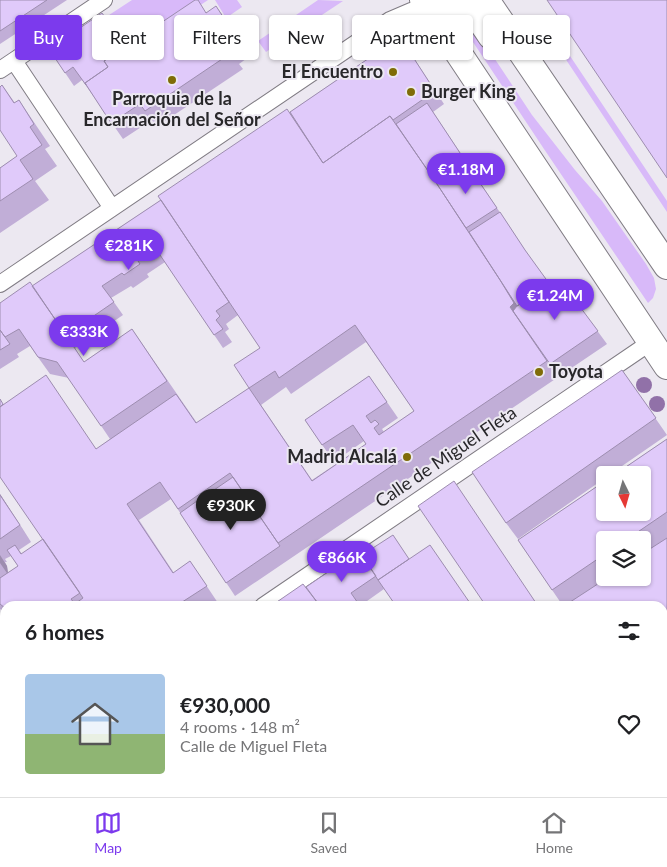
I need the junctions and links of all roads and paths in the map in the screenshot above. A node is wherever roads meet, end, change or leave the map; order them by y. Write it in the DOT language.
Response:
graph roads {
  1 [pos="104,0"];
  2 [pos="486,0"];
  3 [pos="431,2"];
  4 [pos="14,60"];
  5 [pos="0,70"];
  6 [pos="616,191"];
  7 [pos="112,208"];
  8 [pos="667,266"];
  9 [pos="0,284"];
  10 [pos="659,337"];
  11 [pos="667,366"];
  12 [pos="270,601"];
  1 -- 4 [label="street"];
  2 -- 6 [label="main road"];
  3 -- 6 [label="main road"];
  3 -- 7 [label="street"];
  3 -- 10 [label="main road"];
  4 -- 5 [label="street"];
  4 -- 7 [label="street"];
  6 -- 8 [label="main road"];
  7 -- 9 [label="street"];
  10 -- 11 [label="main road"];
  10 -- 12 [label="street, Calle de Miguel Fleta"];
}
